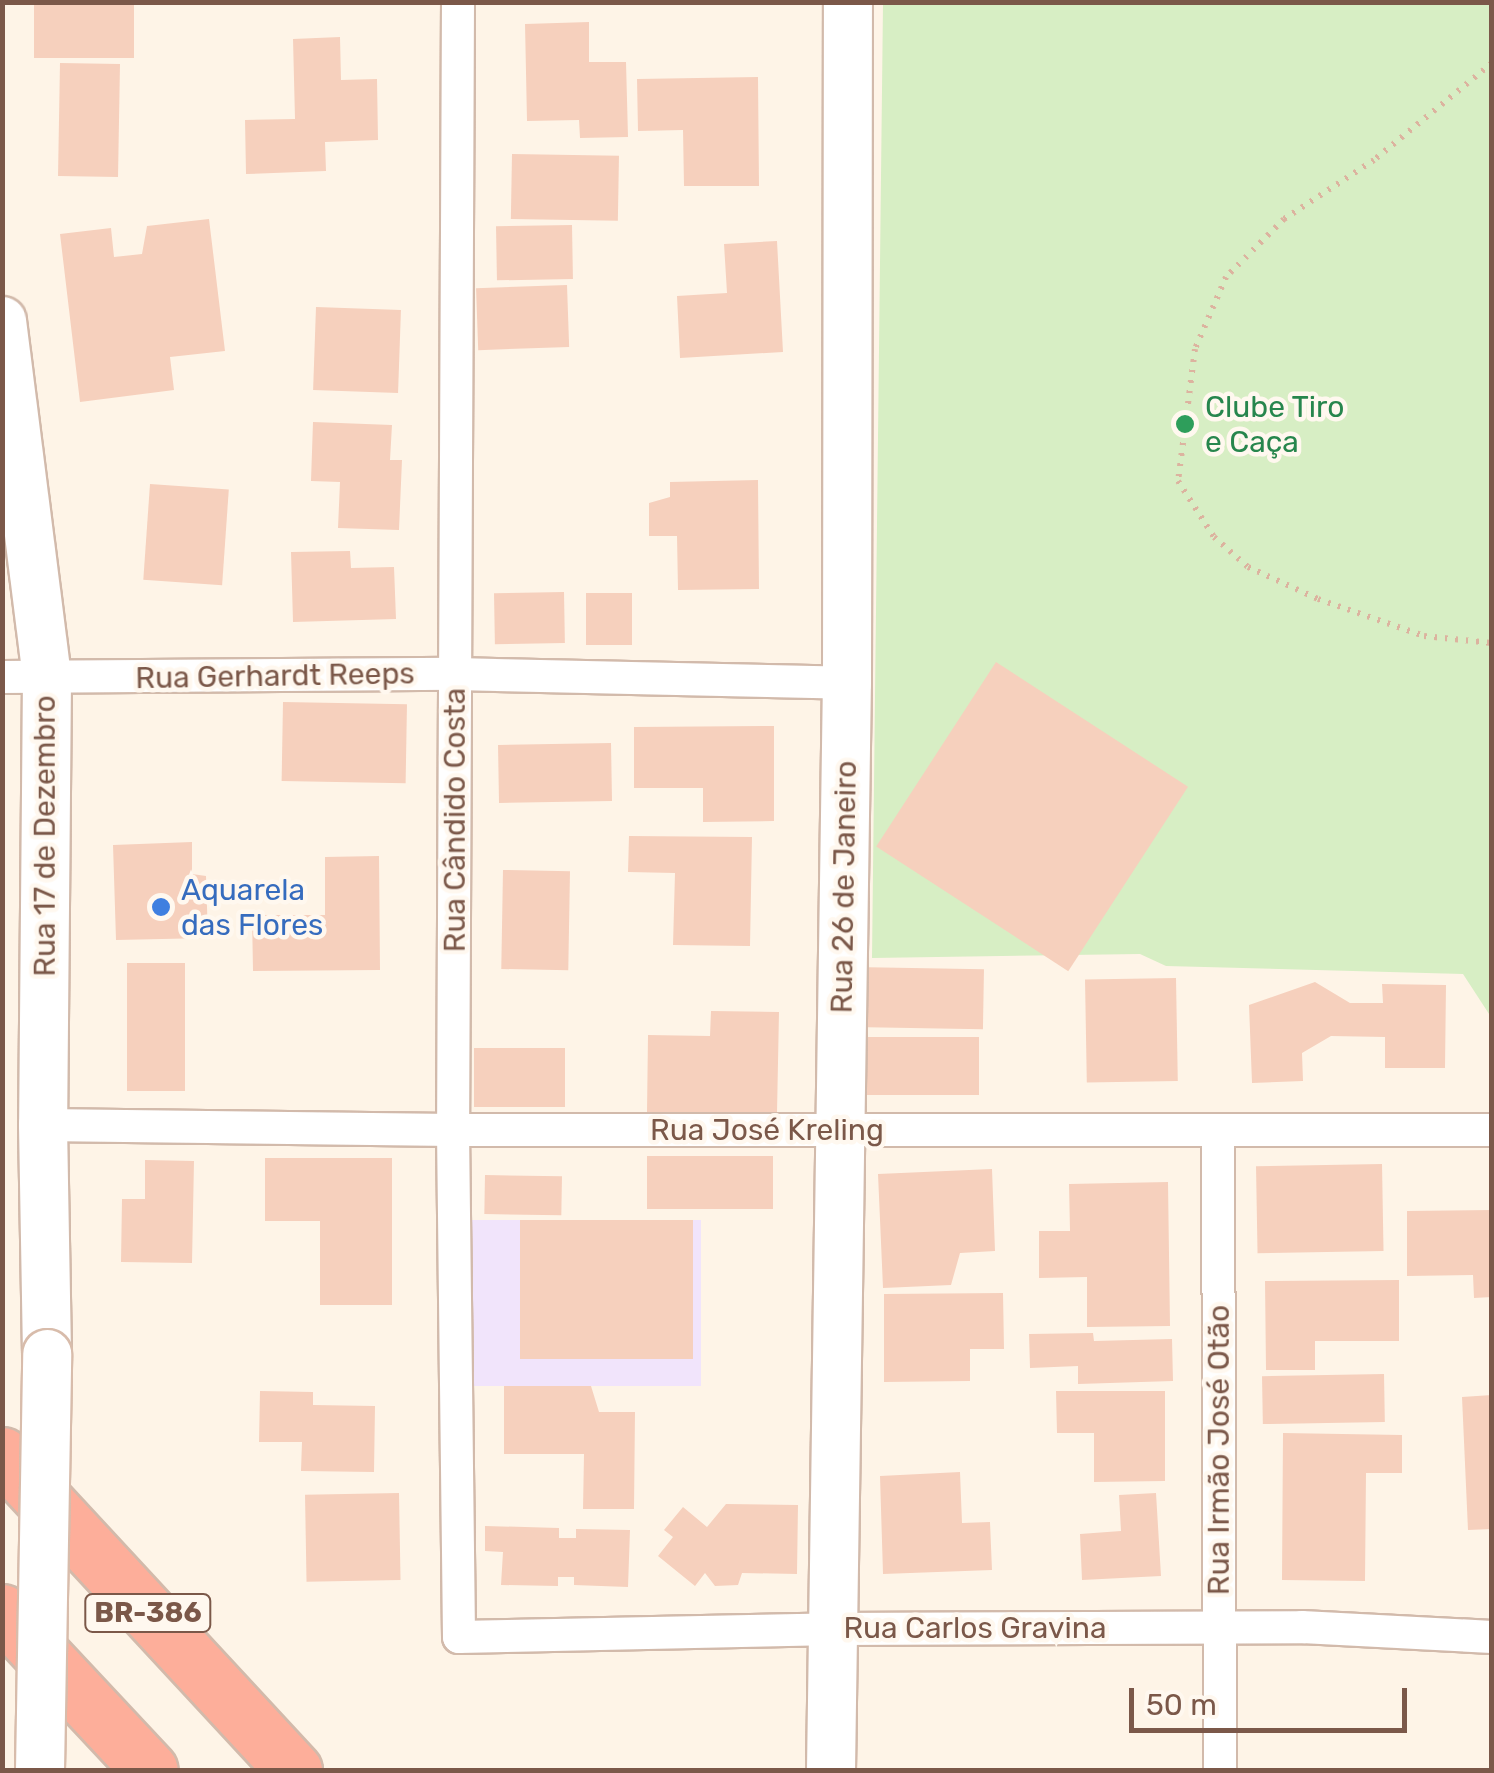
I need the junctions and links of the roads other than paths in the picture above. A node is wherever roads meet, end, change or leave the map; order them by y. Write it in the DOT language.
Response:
graph roads {
  1 [pos="458,2"];
  2 [pos="848,2"];
  3 [pos="2,322"];
  4 [pos="456,674"];
  5 [pos="24,678"];
  6 [pos="847,683"];
  7 [pos="43,1125"];
  8 [pos="453,1130"];
  9 [pos="841,1130"];
  10 [pos="1218,1130"];
  11 [pos="1492,1130"];
  12 [pos="2,1454"];
  13 [pos="2,1612"];
  14 [pos="835,1628"];
  15 [pos="1219,1628"];
  16 [pos="1492,1637"];
  17 [pos="459,1638"];
  18 [pos="40,1770"];
  19 [pos="150,1770"];
  20 [pos="294,1770"];
  21 [pos="831,1770"];
  22 [pos="1220,1770"];
  1 -- 4 [label="street, Rua Cândido Costa"];
  2 -- 6 [label="street, Rua 26 de Janeiro"];
  3 -- 5 [label="street, Rua 17 de Dezembro"];
  4 -- 5 [label="street, Rua Gerhardt Reeps"];
  4 -- 6 [label="street, Rua Gerhardt Reeps"];
  4 -- 8 [label="street, Rua Cândido Costa"];
  5 -- 7 [label="street, Rua 17 de Dezembro"];
  6 -- 9 [label="street, Rua 26 de Janeiro"];
  7 -- 8 [label="street, Rua José Kreling"];
  7 -- 18 [label="street, Rua 17 de Dezembro, bridge"];
  8 -- 9 [label="street, Rua José Kreling"];
  8 -- 17 [label="street, Rua Cândido Costa"];
  9 -- 10 [label="street, Rua José Kreling"];
  9 -- 14 [label="street, Rua 26 de Janeiro"];
  10 -- 11 [label="street, Rua José Kreling"];
  10 -- 15 [label="street, Rua Irmão José Otão"];
  12 -- 20 [label="highway, BR-386"];
  13 -- 19 [label="highway, BR-386"];
  14 -- 15 [label="street, Rua Carlos Gravina"];
  14 -- 17 [label="street, Rua Carlos Gravina"];
  14 -- 21 [label="street, Rua 26 de Janeiro"];
  15 -- 16 [label="street, Rua Carlos Gravina"];
  15 -- 22 [label="street, Rua Irmão José Otão"];
}
